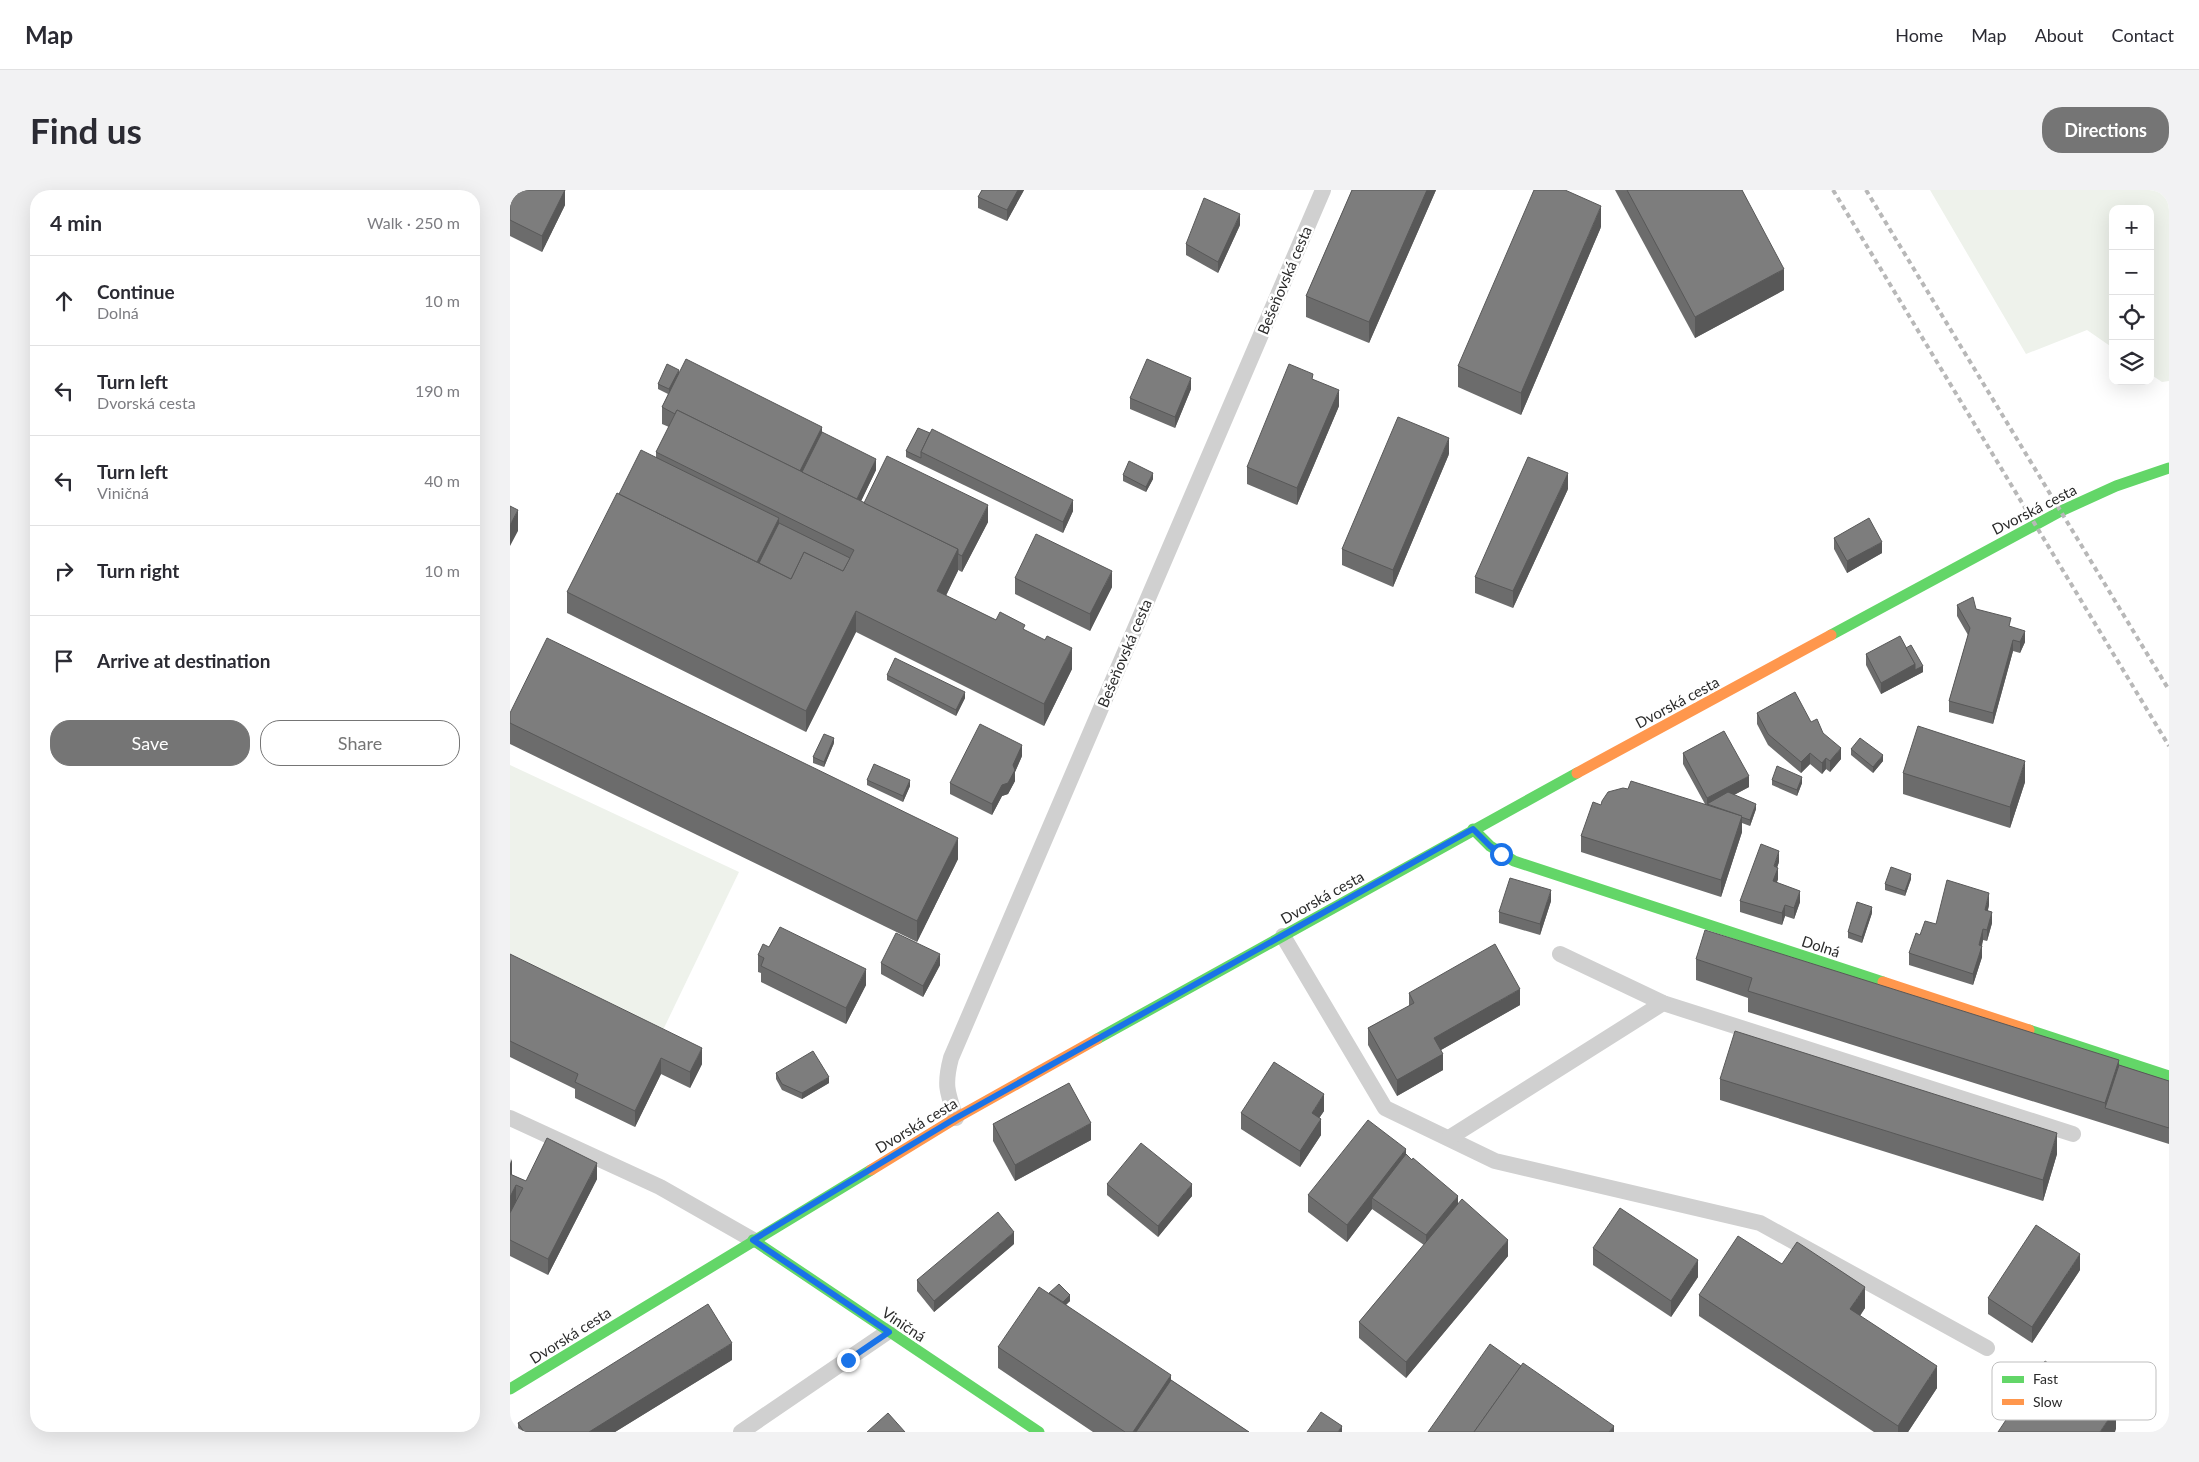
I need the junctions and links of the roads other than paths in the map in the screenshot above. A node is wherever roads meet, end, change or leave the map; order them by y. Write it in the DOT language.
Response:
graph roads {
  1 [pos="1323,190"];
  2 [pos="2169,468"];
  3 [pos="1473,829"];
  4 [pos="1283,936"];
  5 [pos="1560,954"];
  6 [pos="1663,1003"];
  7 [pos="2169,1076"];
  8 [pos="510,1118"];
  9 [pos="956,1118"];
  10 [pos="2073,1134"];
  11 [pos="1449,1138"];
  12 [pos="753,1240"];
  13 [pos="889,1332"];
  14 [pos="1987,1348"];
  15 [pos="510,1390"];
  16 [pos="741,1432"];
  17 [pos="1039,1432"];
  1 -- 9 [label="lane, Bešeňovská cesta"];
  2 -- 3 [label="street, Dvorská cesta"];
  3 -- 4 [label="street, Dvorská cesta"];
  3 -- 7 [label="street, Dolná"];
  4 -- 9 [label="street, Dvorská cesta"];
  4 -- 11 [label="lane"];
  5 -- 6 [label="lane"];
  6 -- 10 [label="lane"];
  6 -- 11 [label="lane"];
  8 -- 12 [label="lane"];
  9 -- 12 [label="street, Dvorská cesta"];
  11 -- 14 [label="lane"];
  12 -- 13 [label="street, Viničná"];
  12 -- 15 [label="street, Dvorská cesta"];
  13 -- 16 [label="lane"];
  13 -- 17 [label="street, Viničná"];
}
